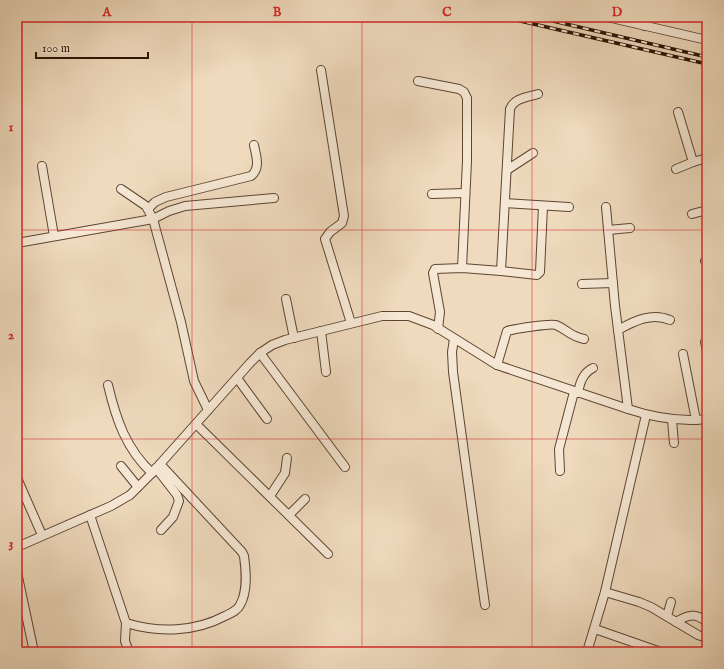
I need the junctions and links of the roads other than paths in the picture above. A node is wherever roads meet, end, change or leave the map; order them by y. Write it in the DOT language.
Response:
graph roads {
  1 [pos="607,17"];
  2 [pos="647,17"];
  3 [pos="645,26"];
  4 [pos="707,40"];
  5 [pos="321,70"];
  6 [pos="418,81"];
  7 [pos="538,94"];
  8 [pos="678,112"];
  9 [pos="254,145"];
  10 [pos="533,153"];
  11 [pos="707,158"];
  12 [pos="693,162"];
  13 [pos="42,166"];
  14 [pos="676,169"];
  15 [pos="507,170"];
  16 [pos="121,189"];
  17 [pos="465,193"];
  18 [pos="432,194"];
  19 [pos="274,198"];
  20 [pos="505,203"];
  21 [pos="544,206"];
  22 [pos="569,207"];
  23 [pos="606,207"];
  24 [pos="148,209"];
  25 [pos="707,210"];
  26 [pos="692,214"];
  27 [pos="153,219"];
  28 [pos="630,228"];
  29 [pos="608,230"];
  30 [pos="54,236"];
  31 [pos="17,243"];
  32 [pos="462,268"];
  33 [pos="501,271"];
  34 [pos="613,283"];
  35 [pos="582,284"];
  36 [pos="286,299"];
  37 [pos="670,320"];
  38 [pos="351,323"];
  39 [pos="438,329"];
  40 [pos="618,330"];
  41 [pos="321,331"];
  42 [pos="294,338"];
  43 [pos="454,339"];
  44 [pos="584,339"];
  45 [pos="260,353"];
  46 [pos="683,354"];
  47 [pos="497,365"];
  48 [pos="593,368"];
  49 [pos="326,372"];
  50 [pos="237,378"];
  51 [pos="108,385"];
  52 [pos="576,392"];
  53 [pos="628,409"];
  54 [pos="208,410"];
  55 [pos="646,415"];
  56 [pos="267,419"];
  57 [pos="707,419"];
  58 [pos="672,420"];
  59 [pos="696,420"];
  60 [pos="196,424"];
  61 [pos="674,444"];
  62 [pos="288,458"];
  63 [pos="121,466"];
  64 [pos="345,467"];
  65 [pos="156,469"];
  66 [pos="560,471"];
  67 [pos="17,478"];
  68 [pos="138,487"];
  69 [pos="19,490"];
  70 [pos="270,496"];
  71 [pos="305,499"];
  72 [pos="90,515"];
  73 [pos="289,516"];
  74 [pos="161,530"];
  75 [pos="42,535"];
  76 [pos="17,547"];
  77 [pos="328,554"];
  78 [pos="17,572"];
  79 [pos="605,592"];
  80 [pos="671,602"];
  81 [pos="485,605"];
  82 [pos="666,616"];
  83 [pos="676,622"];
  84 [pos="707,622"];
  85 [pos="126,623"];
  86 [pos="595,629"];
  87 [pos="707,638"];
  88 [pos="34,652"];
  89 [pos="128,652"];
  90 [pos="587,652"];
  91 [pos="661,652"];
  1 -- 3 [label="street"];
  2 -- 3 [label="street"];
  3 -- 4 [label="street"];
  5 -- 38 [label="street"];
  6 -- 17 [label="street"];
  7 -- 15 [label="street"];
  8 -- 12 [label="street"];
  9 -- 24 [label="street"];
  10 -- 15 [label="street"];
  11 -- 12 [label="street"];
  12 -- 14 [label="street"];
  13 -- 30 [label="street"];
  15 -- 20 [label="street"];
  16 -- 24 [label="street"];
  17 -- 18 [label="street"];
  17 -- 32 [label="street"];
  19 -- 27 [label="street"];
  20 -- 21 [label="street"];
  20 -- 33 [label="street"];
  21 -- 22 [label="street"];
  21 -- 33 [label="street"];
  23 -- 29 [label="street"];
  24 -- 27 [label="street"];
  25 -- 26 [label="street"];
  27 -- 30 [label="street"];
  27 -- 54 [label="street"];
  28 -- 29 [label="street"];
  29 -- 34 [label="street"];
  30 -- 31 [label="street"];
  32 -- 33 [label="street"];
  32 -- 39 [label="street"];
  34 -- 35 [label="street"];
  34 -- 40 [label="street"];
  36 -- 42 [label="street"];
  37 -- 40 [label="street"];
  38 -- 39 [label="street"];
  38 -- 41 [label="street"];
  39 -- 43 [label="street"];
  40 -- 53 [label="street"];
  41 -- 42 [label="street"];
  41 -- 49 [label="street"];
  42 -- 45 [label="street"];
  43 -- 47 [label="street"];
  43 -- 81 [label="street"];
  44 -- 47 [label="street"];
  45 -- 50 [label="street"];
  45 -- 64 [label="street"];
  46 -- 59 [label="street"];
  47 -- 52 [label="street"];
  48 -- 52 [label="street"];
  50 -- 54 [label="street"];
  50 -- 56 [label="street"];
  51 -- 65 [label="street"];
  52 -- 53 [label="street"];
  52 -- 66 [label="street"];
  53 -- 55 [label="street"];
  54 -- 60 [label="street"];
  55 -- 58 [label="street"];
  55 -- 79 [label="street"];
  57 -- 59 [label="street"];
  58 -- 59 [label="street"];
  58 -- 61 [label="street"];
  60 -- 65 [label="street"];
  60 -- 70 [label="street"];
  62 -- 70 [label="street"];
  63 -- 68 [label="street"];
  65 -- 68 [label="street"];
  65 -- 74 [label="street"];
  65 -- 85 [label="street"];
  67 -- 69 [label="street"];
  68 -- 72 [label="street"];
  69 -- 75 [label="street"];
  70 -- 73 [label="street"];
  71 -- 73 [label="street"];
  72 -- 75 [label="street"];
  72 -- 85 [label="street"];
  73 -- 77 [label="street"];
  75 -- 76 [label="street"];
  78 -- 88 [label="street"];
  79 -- 82 [label="street"];
  79 -- 86 [label="street"];
  80 -- 82 [label="street"];
  82 -- 83 [label="street"];
  83 -- 84 [label="street"];
  83 -- 87 [label="street"];
  85 -- 89 [label="street"];
  86 -- 90 [label="street"];
  86 -- 91 [label="street"];
}
